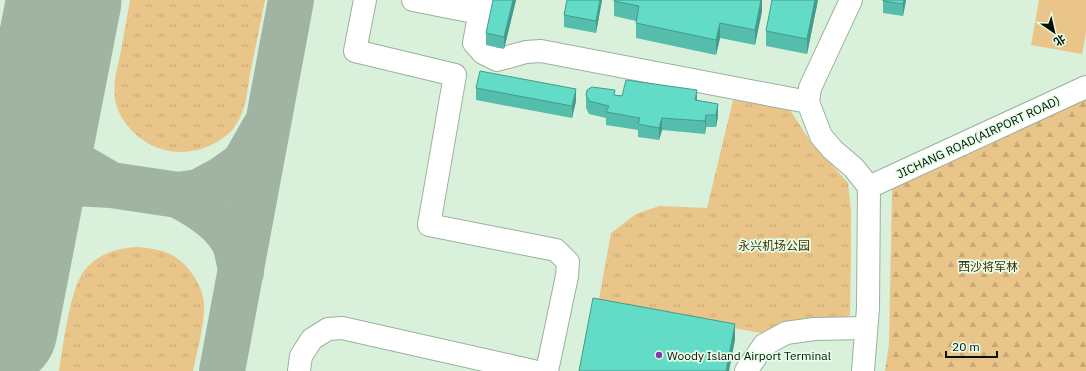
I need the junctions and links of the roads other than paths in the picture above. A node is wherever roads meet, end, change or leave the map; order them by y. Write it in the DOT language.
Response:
graph roads {
  1 [pos="365,0"];
  2 [pos="413,0"];
  3 [pos="851,0"];
  4 [pos="480,7"];
  5 [pos="1086,87"];
  6 [pos="808,102"];
  7 [pos="870,187"];
  8 [pos="866,328"];
  9 [pos="299,371"];
  10 [pos="533,371"];
  11 [pos="547,371"];
  12 [pos="746,371"];
  13 [pos="863,371"];
  1 -- 11 [label="street"];
  2 -- 4 [label="street"];
  3 -- 6 [label="street"];
  4 -- 6 [label="street"];
  5 -- 7 [label="street, JICHANG ROAD(AIRPORT ROAD)"];
  6 -- 7 [label="street"];
  7 -- 8 [label="street"];
  8 -- 12 [label="street"];
  8 -- 13 [label="street"];
  9 -- 10 [label="street"];
}
